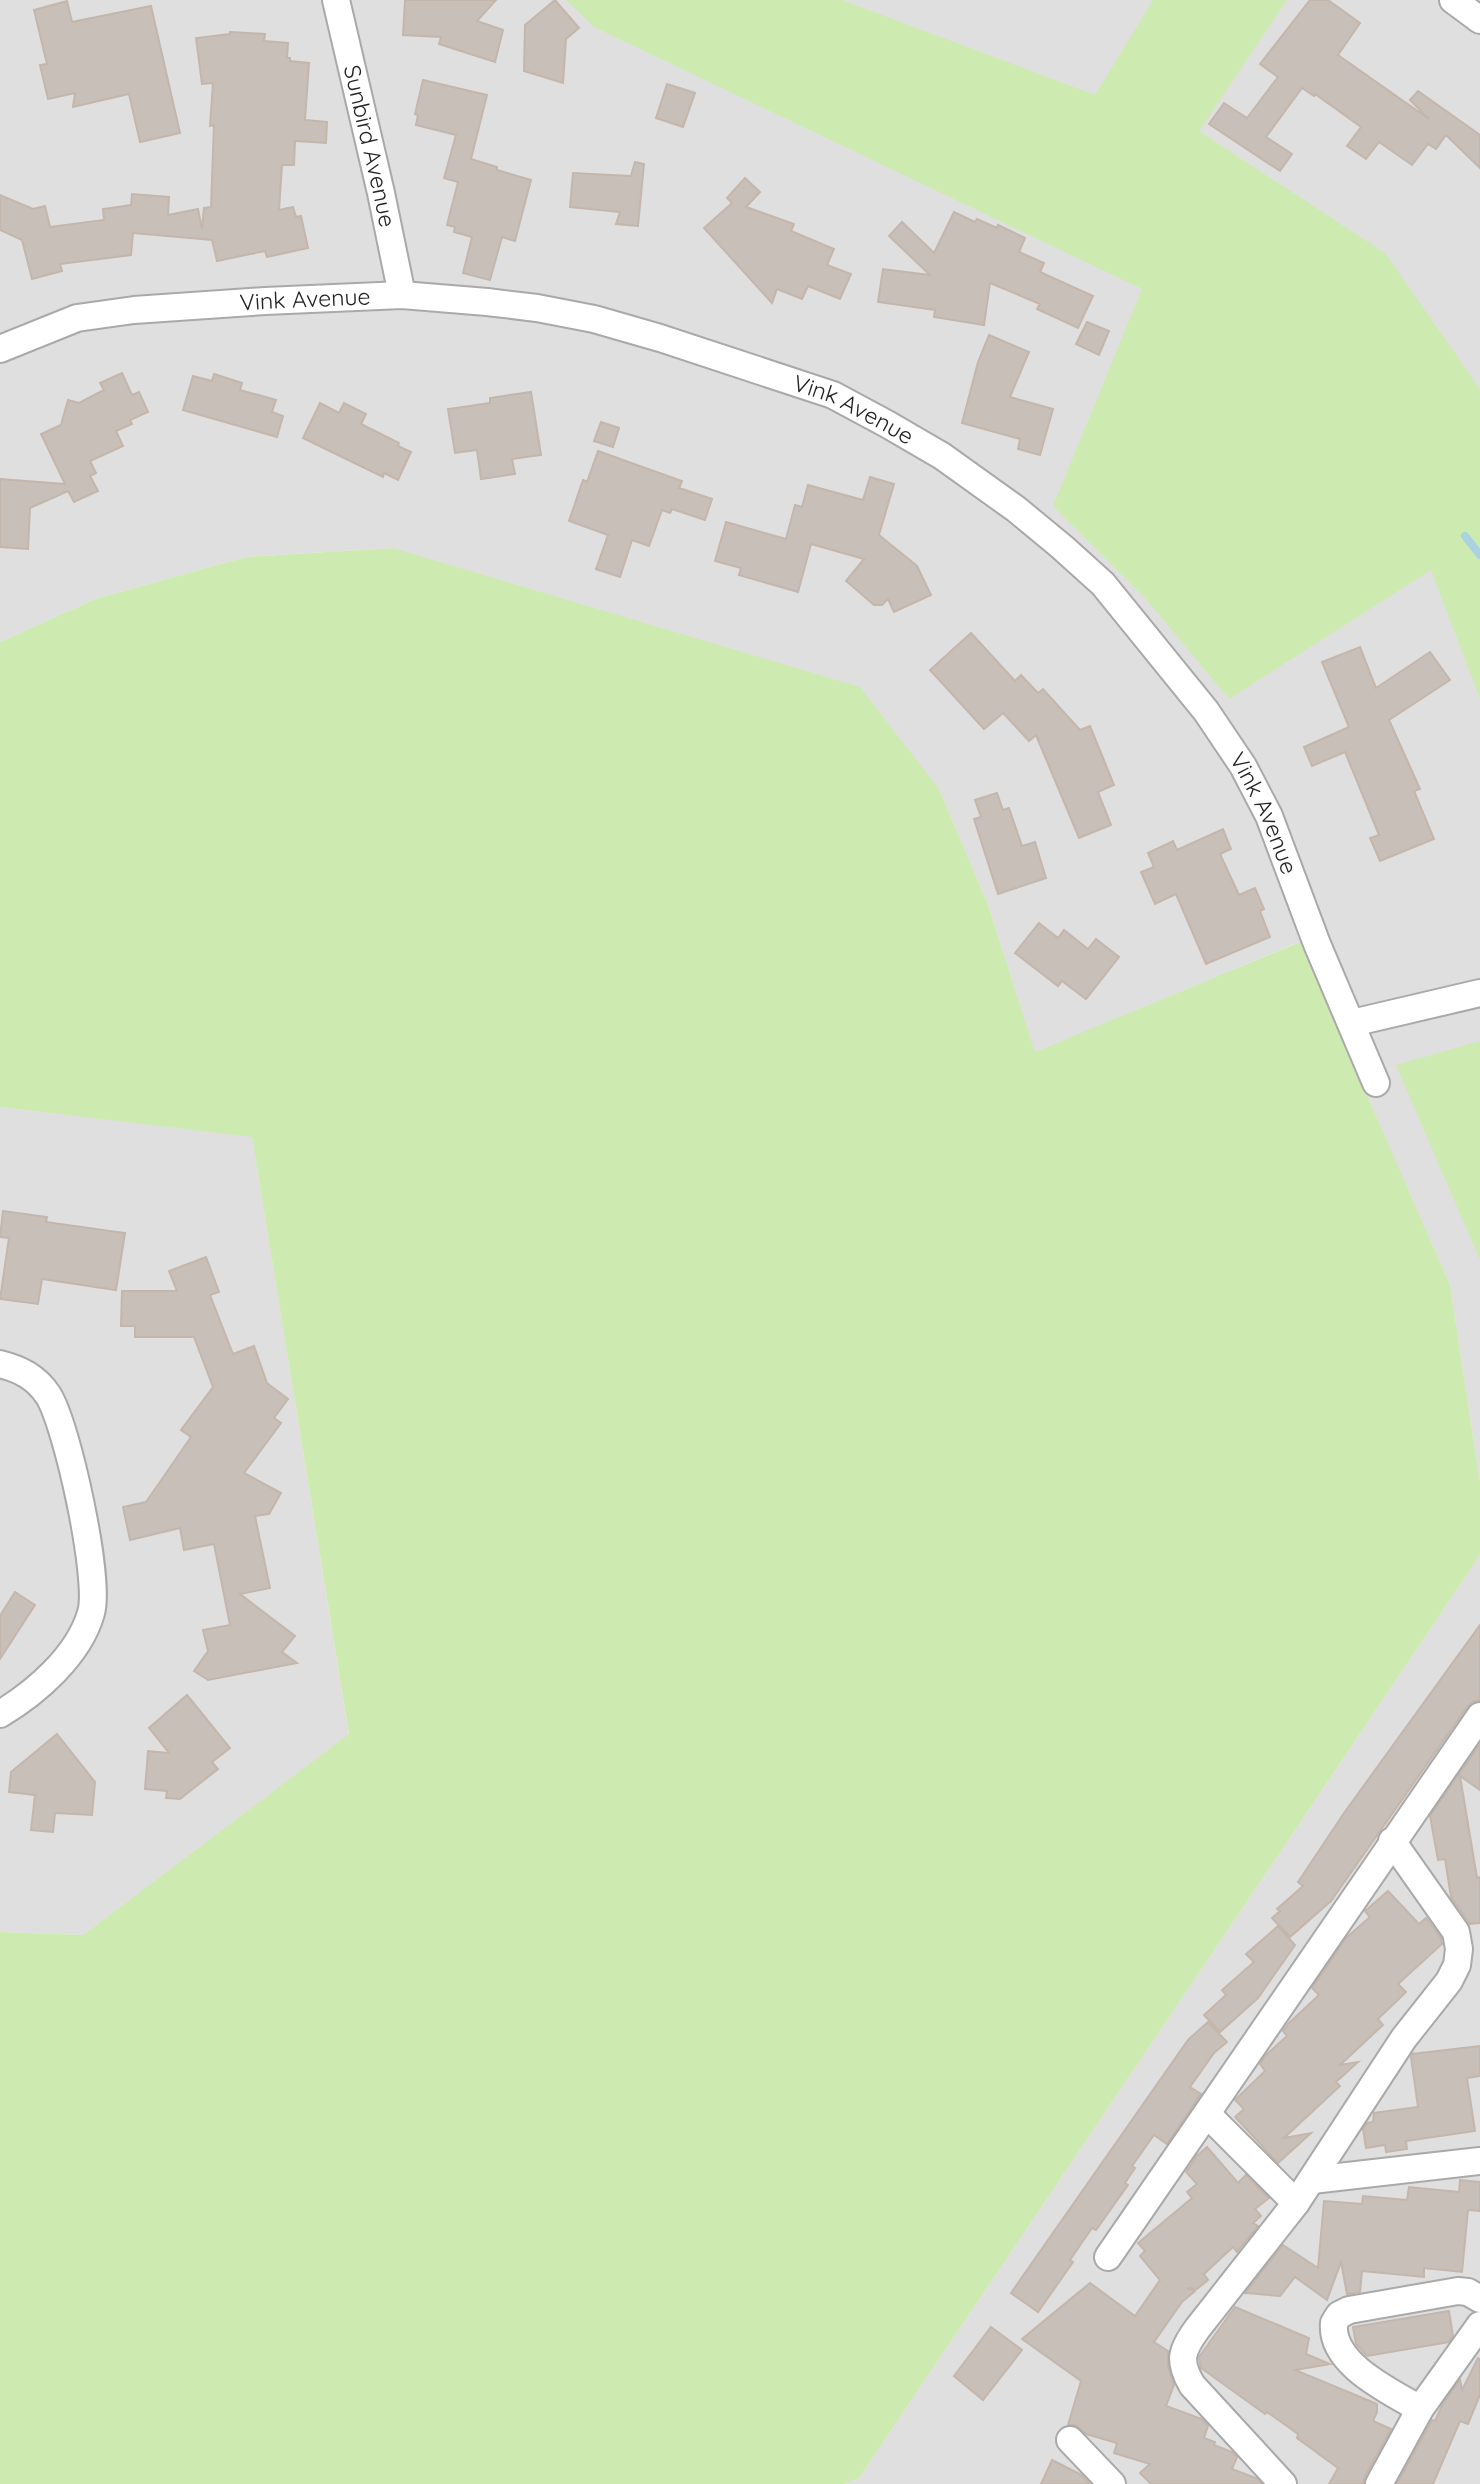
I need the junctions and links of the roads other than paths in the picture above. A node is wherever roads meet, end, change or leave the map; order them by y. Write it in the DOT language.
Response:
graph roads {
  1 [pos="336,0"];
  2 [pos="1453,0"];
  3 [pos="1480,20"];
  4 [pos="401,295"];
  5 [pos="0,349"];
  6 [pos="1480,993"];
  7 [pos="1352,1023"];
  8 [pos="1376,1083"];
  9 [pos="0,1364"];
  10 [pos="0,1714"];
  11 [pos="1480,1716"];
  12 [pos="1392,1841"];
  13 [pos="1207,2114"];
  14 [pos="1480,2161"];
  15 [pos="1312,2180"];
  16 [pos="1296,2203"];
  17 [pos="1108,2256"];
  18 [pos="1480,2299"];
  19 [pos="1480,2325"];
  20 [pos="1420,2409"];
  21 [pos="1070,2440"];
  22 [pos="1112,2484"];
  23 [pos="1283,2484"];
  24 [pos="1379,2484"];
  1 -- 4 [label="street, Sunbird Avenue"];
  2 -- 3 [label="street"];
  4 -- 5 [label="street, Vink Avenue"];
  4 -- 7 [label="street, Vink Avenue"];
  6 -- 7 [label="street"];
  7 -- 8 [label="street, Vink Avenue"];
  9 -- 10 [label="street"];
  11 -- 12 [label="street"];
  12 -- 13 [label="street"];
  12 -- 15 [label="street"];
  13 -- 16 [label="street"];
  13 -- 17 [label="street"];
  14 -- 15 [label="street"];
  15 -- 16 [label="street"];
  16 -- 23 [label="street"];
  18 -- 20 [label="street"];
  19 -- 20 [label="street"];
  20 -- 24 [label="street"];
  21 -- 22 [label="street"];
}
